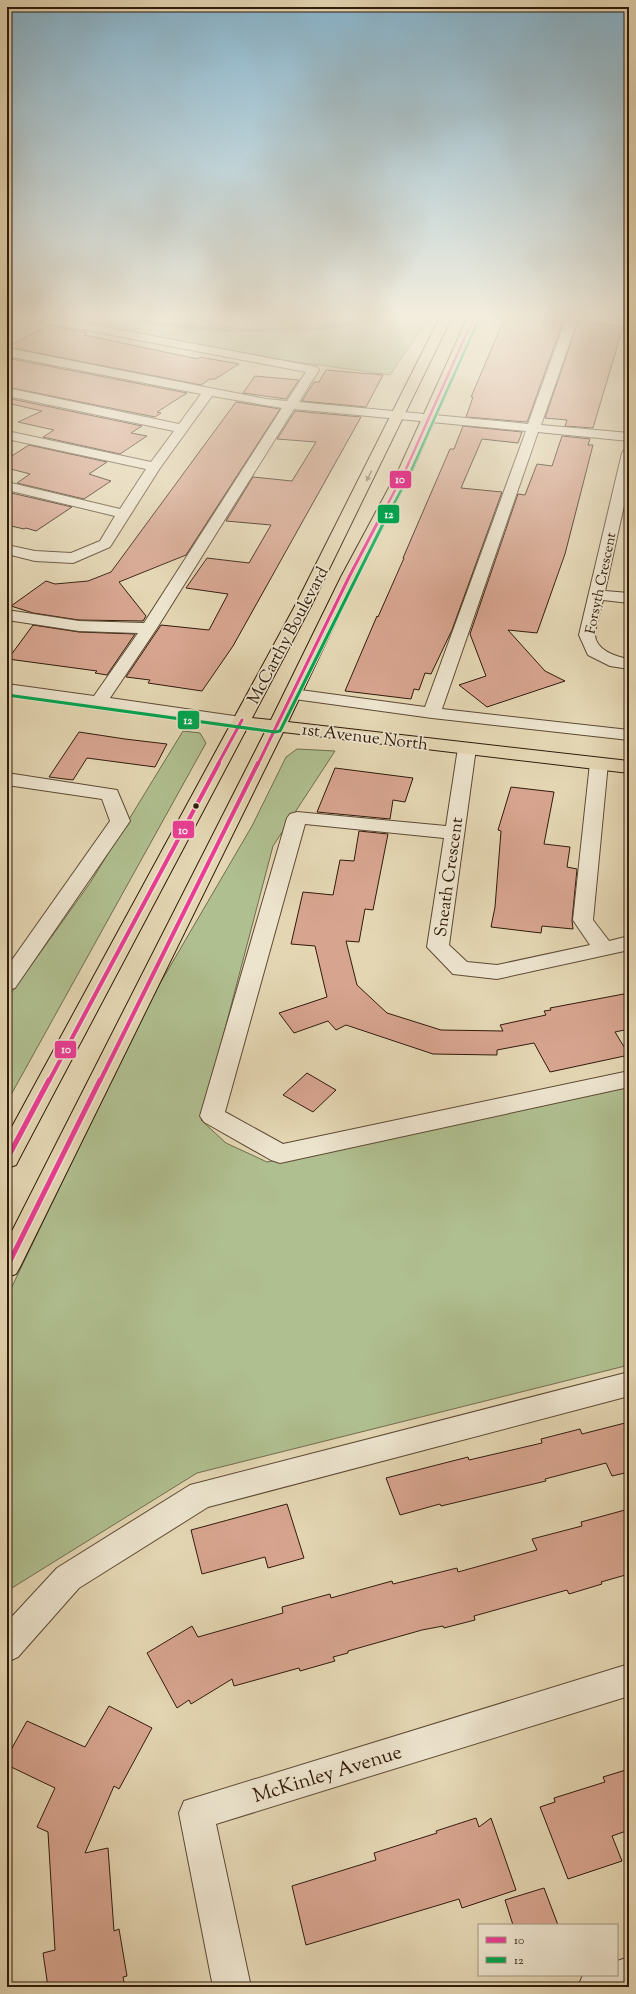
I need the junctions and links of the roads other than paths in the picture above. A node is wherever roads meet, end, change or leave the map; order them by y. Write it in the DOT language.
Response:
graph roads {
  1 [pos="102,412"];
  2 [pos="194,412"];
  3 [pos="286,412"];
  4 [pos="356,412"];
  5 [pos="401,412"];
  6 [pos="432,412"];
  7 [pos="540,412"];
  8 [pos="399,416"];
  9 [pos="429,419"];
  10 [pos="534,428"];
  11 [pos="182,429"];
  12 [pos="7,435"];
  13 [pos="629,437"];
  14 [pos="629,453"];
  15 [pos="154,467"];
  16 [pos="625,485"];
  17 [pos="7,486"];
  18 [pos="124,514"];
  19 [pos="7,548"];
  20 [pos="596,595"];
  21 [pos="629,598"];
  22 [pos="7,615"];
  23 [pos="149,628"];
  24 [pos="629,664"];
  25 [pos="7,689"];
  26 [pos="293,694"];
  27 [pos="98,703"];
  28 [pos="432,713"];
  29 [pos="241,722"];
  30 [pos="276,726"];
  31 [pos="629,735"];
  32 [pos="467,748"];
  33 [pos="599,763"];
  34 [pos="629,766"];
  35 [pos="7,779"];
  36 [pos="455,833"];
  37 [pos="629,943"];
  38 [pos="604,948"];
  39 [pos="7,983"];
  40 [pos="629,1079"];
  41 [pos="7,1159"];
  42 [pos="7,1267"];
  43 [pos="629,1384"];
  44 [pos="7,1646"];
  45 [pos="629,1680"];
  46 [pos="629,1976"];
  47 [pos="232,1987"];
  48 [pos="597,1987"];
  1 -- 11 [label="street"];
  2 -- 11 [label="street"];
  3 -- 23 [label="street"];
  4 -- 8 [label="street"];
  5 -- 8 [label="main road, McCarthy Boulevard"];
  6 -- 9 [label="main road, McCarthy Boulevard"];
  7 -- 10 [label="street"];
  8 -- 9 [label="street"];
  8 -- 29 [label="main road, McCarthy Boulevard, one-way"];
  9 -- 10 [label="street"];
  9 -- 26 [label="main road, McCarthy Boulevard"];
  10 -- 13 [label="street"];
  10 -- 28 [label="street"];
  11 -- 15 [label="street"];
  12 -- 15 [label="street"];
  14 -- 16 [label="street, Forsyth Crescent"];
  15 -- 18 [label="street"];
  16 -- 20 [label="street, Forsyth Crescent"];
  17 -- 18 [label="street"];
  18 -- 19 [label="street"];
  20 -- 21 [label="street"];
  20 -- 24 [label="street, Forsyth Crescent"];
  22 -- 23 [label="street"];
  23 -- 27 [label="street"];
  25 -- 27 [label="street, 1st Avenue North"];
  26 -- 28 [label="street"];
  26 -- 30 [label="main road, McCarthy Boulevard"];
  27 -- 29 [label="street, 1st Avenue North"];
  28 -- 31 [label="street"];
  29 -- 30 [label="main road, 1st Avenue North"];
  29 -- 41 [label="main road, McCarthy Boulevard"];
  30 -- 32 [label="main road, 1st Avenue North"];
  30 -- 42 [label="main road, McCarthy Boulevard"];
  32 -- 33 [label="main road, 1st Avenue North"];
  32 -- 36 [label="street, Sneath Crescent"];
  33 -- 34 [label="main road, 1st Avenue North"];
  33 -- 38 [label="street"];
  35 -- 39 [label="street"];
  36 -- 38 [label="street, Sneath Crescent"];
  36 -- 40 [label="street"];
  37 -- 38 [label="street, Sneath Crescent"];
  43 -- 44 [label="street"];
  45 -- 47 [label="street, McKinley Avenue"];
  46 -- 48 [label="street"];
}
